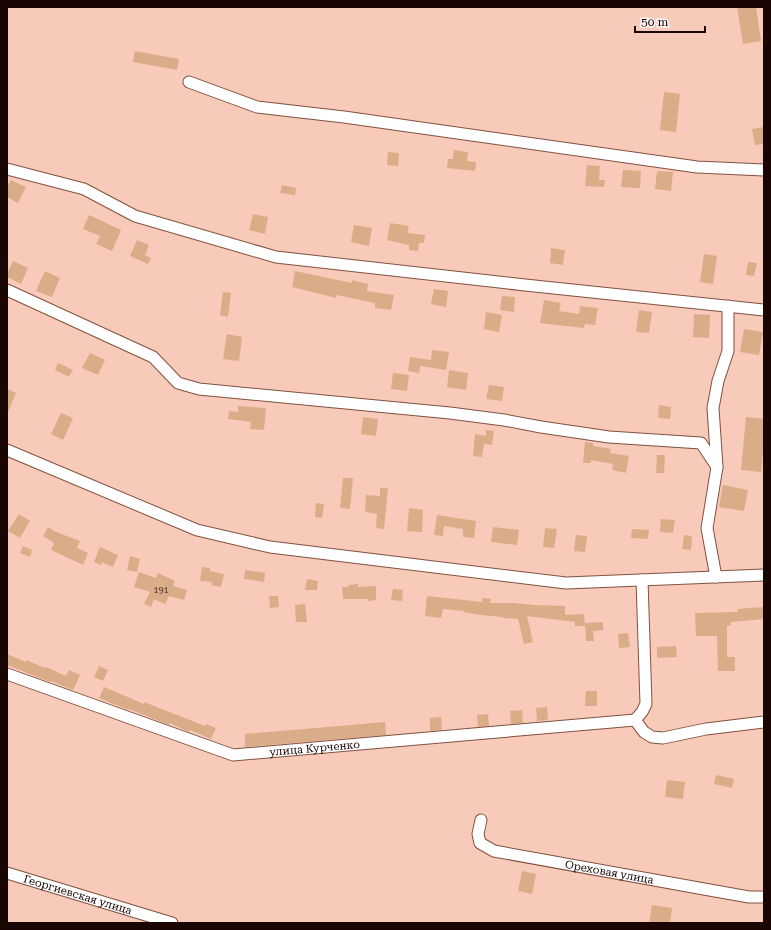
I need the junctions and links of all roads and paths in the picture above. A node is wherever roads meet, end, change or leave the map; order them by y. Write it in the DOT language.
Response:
graph roads {
  1 [pos="189,82"];
  2 [pos="7,169"];
  3 [pos="764,170"];
  4 [pos="7,290"];
  5 [pos="728,306"];
  6 [pos="764,310"];
  7 [pos="7,450"];
  8 [pos="717,467"];
  9 [pos="764,575"];
  10 [pos="716,577"];
  11 [pos="642,580"];
  12 [pos="7,674"];
  13 [pos="635,720"];
  14 [pos="764,722"];
  15 [pos="481,820"];
  16 [pos="7,873"];
  17 [pos="764,897"];
  18 [pos="172,923"];
  1 -- 3 [label="street"];
  2 -- 5 [label="street"];
  4 -- 8 [label="street"];
  5 -- 6 [label="street"];
  5 -- 8 [label="street"];
  7 -- 11 [label="street"];
  8 -- 10 [label="street"];
  9 -- 10 [label="street"];
  10 -- 11 [label="street"];
  11 -- 13 [label="street"];
  12 -- 13 [label="street, улица Курченко"];
  13 -- 14 [label="street"];
  15 -- 17 [label="street, Ореховая улица"];
  16 -- 18 [label="street, Георгиевская улица"];
}
